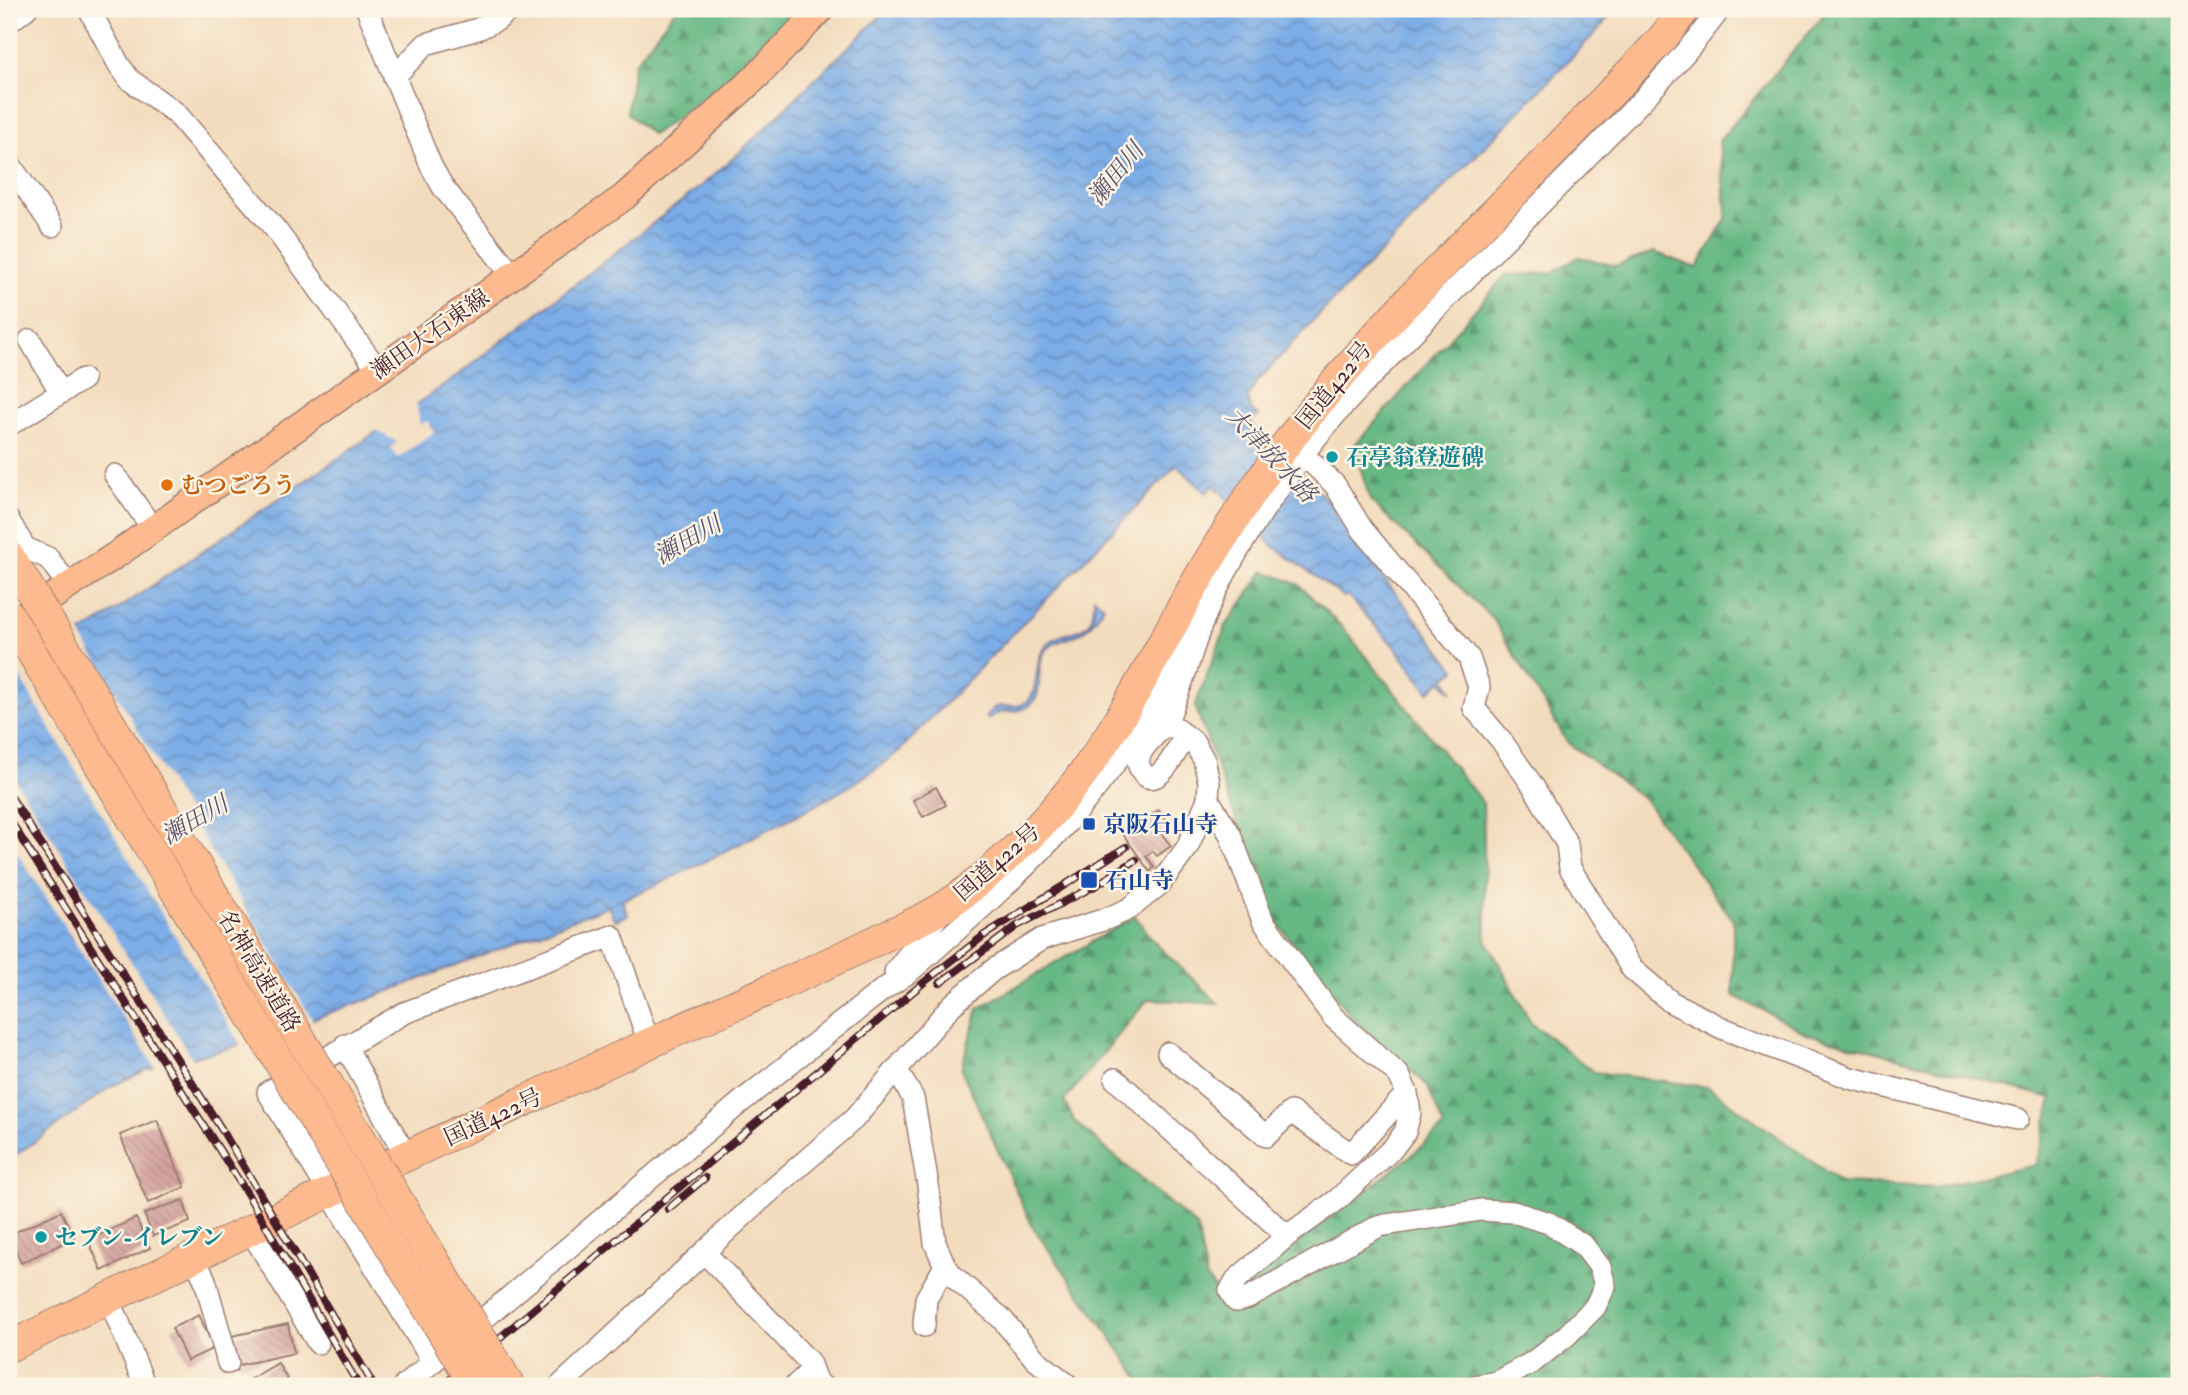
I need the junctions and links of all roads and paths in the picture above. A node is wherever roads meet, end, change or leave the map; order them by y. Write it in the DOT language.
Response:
graph roads {
  1 [pos="26,9"];
  2 [pos="89,9"];
  3 [pos="367,9"];
  4 [pos="510,9"];
  5 [pos="821,9"];
  6 [pos="1685,9"];
  7 [pos="1720,9"];
  8 [pos="9,22"];
  9 [pos="394,77"];
  10 [pos="1624,99"];
  11 [pos="9,163"];
  12 [pos="52,226"];
  13 [pos="513,276"];
  14 [pos="30,340"];
  15 [pos="379,370"];
  16 [pos="83,379"];
  17 [pos="61,393"];
  18 [pos="9,425"];
  19 [pos="1292,447"];
  20 [pos="115,475"];
  21 [pos="9,521"];
  22 [pos="153,529"];
  23 [pos="9,556"];
  24 [pos="69,586"];
  25 [pos="9,615"];
  26 [pos="9,623"];
  27 [pos="1141,702"];
  28 [pos="1167,722"];
  29 [pos="1185,735"];
  30 [pos="1208,799"];
  31 [pos="945,906"];
  32 [pos="881,991"];
  33 [pos="649,1043"];
  34 [pos="345,1045"];
  35 [pos="1168,1053"];
  36 [pos="897,1071"];
  37 [pos="1115,1079"];
  38 [pos="1407,1093"];
  39 [pos="2018,1119"];
  40 [pos="407,1157"];
  41 [pos="331,1194"];
  42 [pos="251,1231"];
  43 [pos="1287,1236"];
  44 [pos="705,1253"];
  45 [pos="194,1257"];
  46 [pos="944,1266"];
  47 [pos="109,1298"];
  48 [pos="924,1326"];
  49 [pos="318,1343"];
  50 [pos="9,1347"];
  51 [pos="433,1362"];
  52 [pos="228,1363"];
  53 [pos="817,1378"];
  54 [pos="145,1386"];
  55 [pos="404,1386"];
  56 [pos="475,1386"];
  57 [pos="510,1386"];
  58 [pos="560,1386"];
  59 [pos="795,1386"];
  60 [pos="1069,1386"];
  61 [pos="1475,1386"];
  1 -- 8 [label="street"];
  2 -- 15 [label="street"];
  3 -- 9 [label="street"];
  4 -- 9 [label="street"];
  5 -- 13 [label="main road, 瀬田大石東線"];
  6 -- 10 [label="highway, 国道422号"];
  7 -- 10 [label="street"];
  9 -- 13 [label="street"];
  10 -- 19 [label="highway, 国道422号"];
  11 -- 12 [label="street"];
  13 -- 15 [label="main road, 瀬田大石東線"];
  14 -- 17 [label="street"];
  15 -- 22 [label="main road, 瀬田大石東線"];
  16 -- 17 [label="street"];
  17 -- 18 [label="street"];
  19 -- 27 [label="highway, 国道422号"];
  19 -- 28 [label="street"];
  19 -- 39 [label="street"];
  20 -- 22 [label="street"];
  21 -- 24 [label="street"];
  22 -- 24 [label="main road, 瀬田大石東線"];
  23 -- 57 [label="highway, 名神高速道路, bridge"];
  24 -- 26 [label="main road, 瀬田大石東線"];
  25 -- 56 [label="highway, 名神高速道路, bridge"];
  27 -- 28 [label="street"];
  27 -- 31 [label="highway, 国道422号"];
  27 -- 32 [label="street"];
  28 -- 29 [label="street"];
  28 -- 29 [label="street"];
  29 -- 30 [label="street"];
  30 -- 36 [label="street"];
  30 -- 38 [label="street"];
  31 -- 32 [label="street"];
  31 -- 33 [label="highway, 国道422号"];
  32 -- 51 [label="street"];
  33 -- 34 [label="street"];
  33 -- 40 [label="highway, 国道422号"];
  34 -- 40 [label="street"];
  34 -- 41 [label="street"];
  35 -- 38 [label="street"];
  36 -- 44 [label="street"];
  36 -- 46 [label="street"];
  37 -- 43 [label="street"];
  38 -- 43 [label="street"];
  40 -- 41 [label="highway, 国道422号"];
  41 -- 42 [label="highway, 国道422号"];
  41 -- 51 [label="street"];
  42 -- 45 [label="highway, 国道422号"];
  42 -- 49 [label="street"];
  43 -- 61 [label="street"];
  44 -- 53 [label="street"];
  44 -- 58 [label="street"];
  45 -- 47 [label="highway, 国道422号"];
  45 -- 52 [label="street"];
  46 -- 48 [label="street"];
  46 -- 60 [label="street"];
  47 -- 50 [label="highway, 国道422号"];
  47 -- 54 [label="street"];
  51 -- 55 [label="street"];
  53 -- 59 [label="street"];
}
